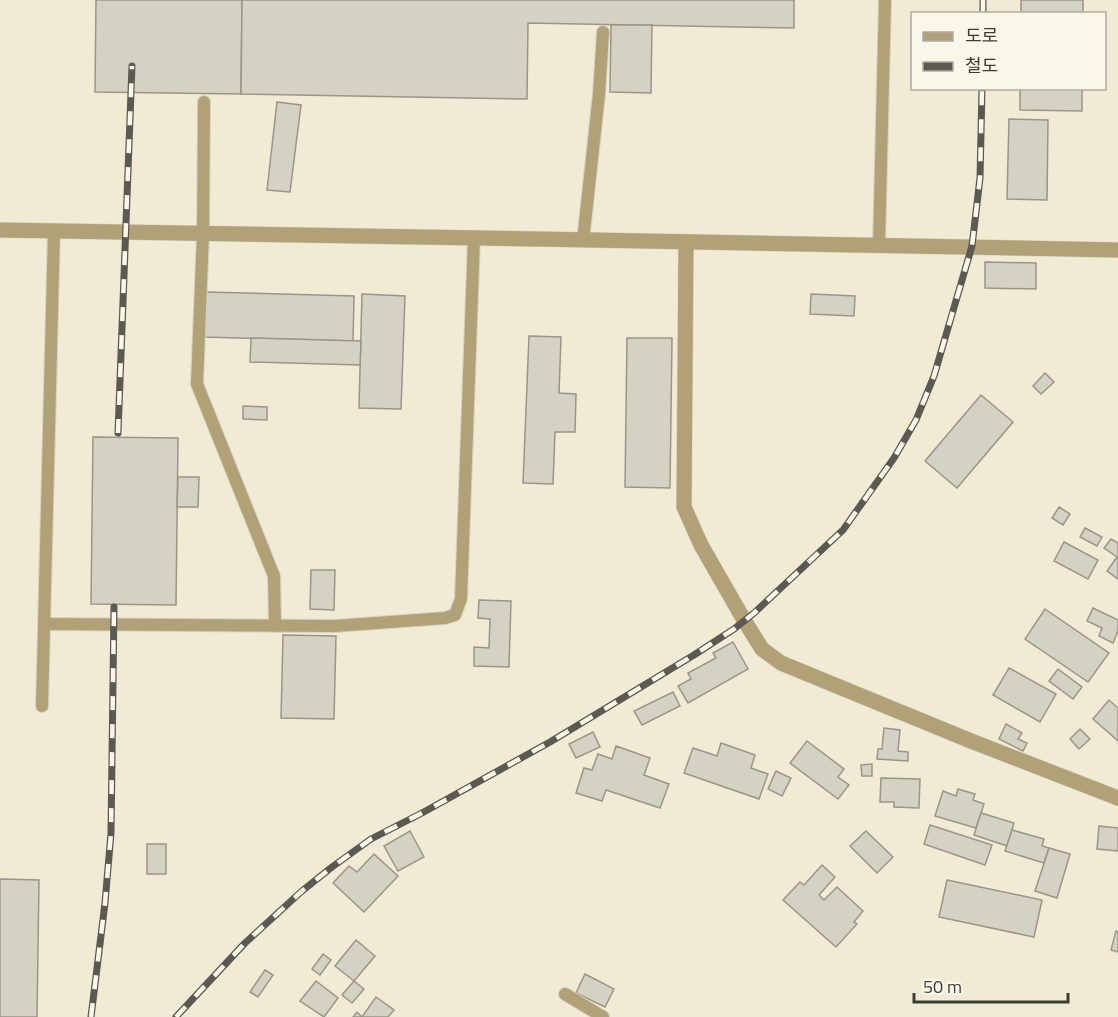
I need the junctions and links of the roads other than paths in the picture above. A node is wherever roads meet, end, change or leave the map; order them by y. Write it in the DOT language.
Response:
graph roads {
  1 [pos="885,0"];
  2 [pos="603,32"];
  3 [pos="204,102"];
  4 [pos="0,230"];
  5 [pos="54,231"];
  6 [pos="203,234"];
  7 [pos="474,238"];
  8 [pos="583,241"];
  9 [pos="686,242"];
  10 [pos="879,244"];
  11 [pos="1118,250"];
  12 [pos="45,624"];
  13 [pos="275,626"];
  14 [pos="42,706"];
  15 [pos="1118,798"];
  16 [pos="566,994"];
  17 [pos="603,1017"];
  1 -- 10 [label="lane"];
  2 -- 8 [label="lane"];
  3 -- 6 [label="lane"];
  4 -- 5 [label="street"];
  5 -- 6 [label="street"];
  5 -- 12 [label="lane"];
  6 -- 7 [label="street"];
  6 -- 13 [label="lane"];
  7 -- 8 [label="street"];
  7 -- 13 [label="lane"];
  8 -- 9 [label="street"];
  9 -- 10 [label="street"];
  9 -- 15 [label="street"];
  10 -- 11 [label="street"];
  12 -- 13 [label="lane"];
  12 -- 14 [label="lane"];
  16 -- 17 [label="lane"];
}
